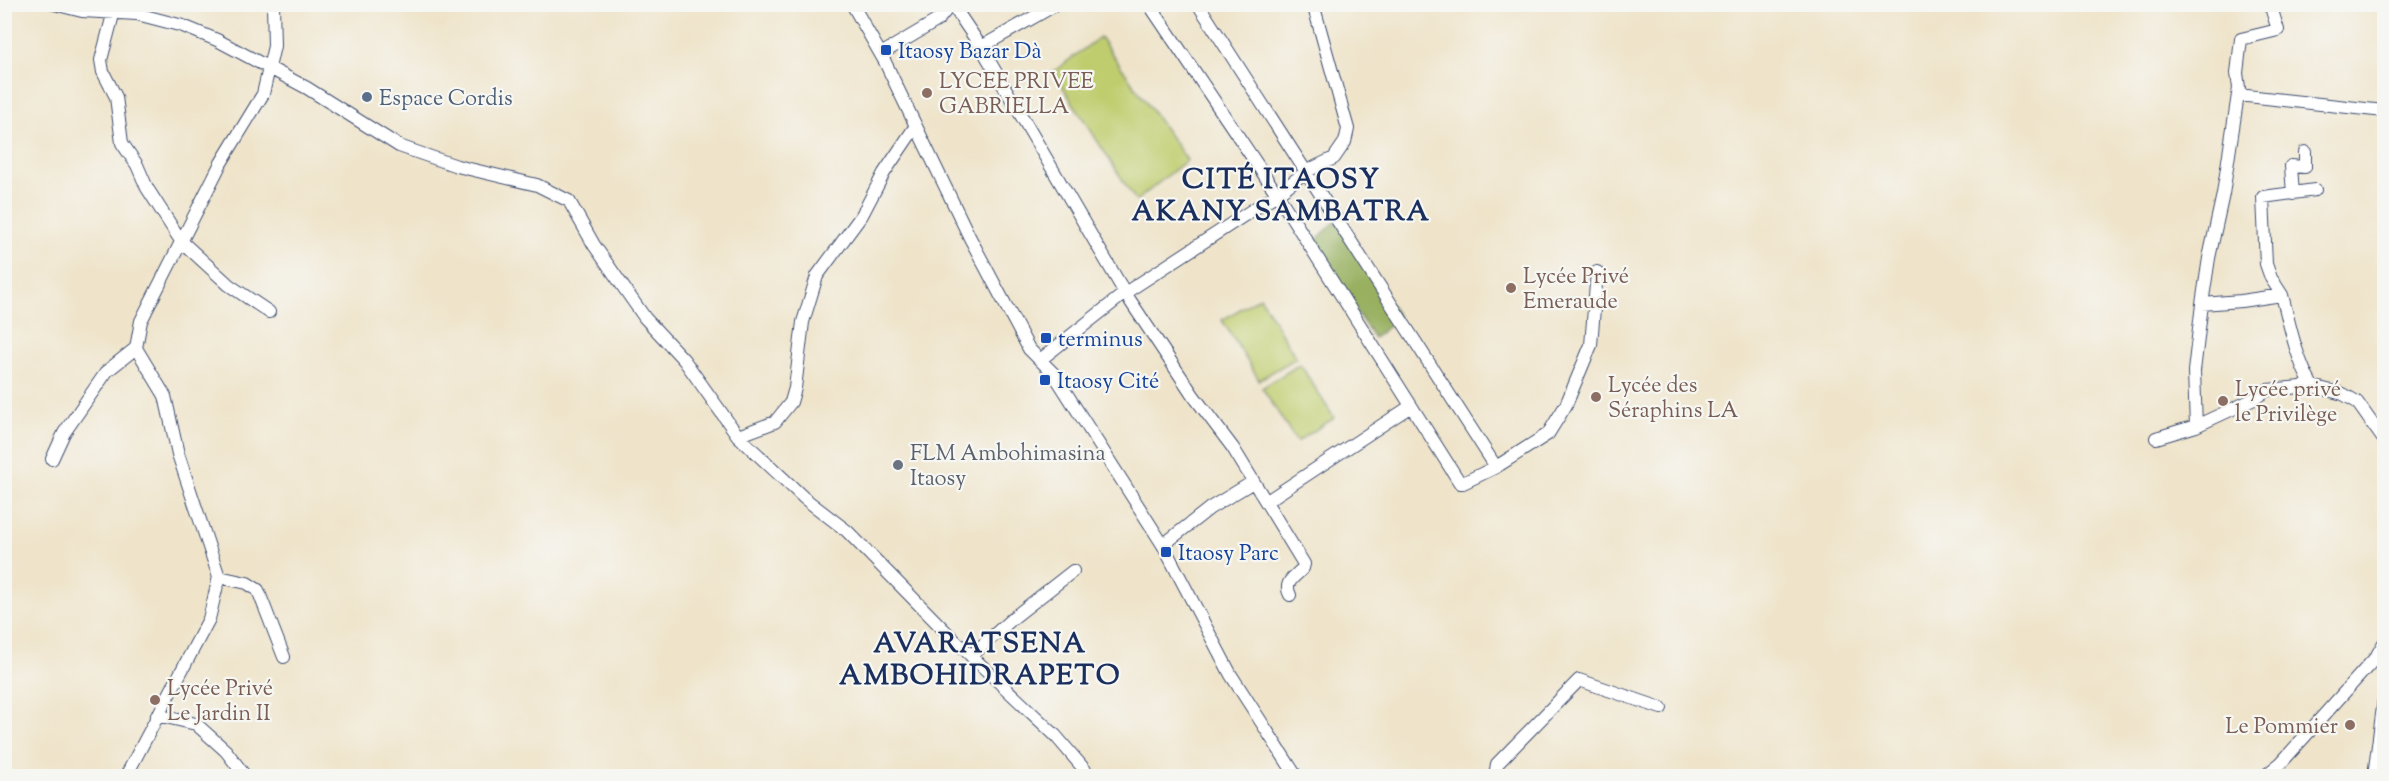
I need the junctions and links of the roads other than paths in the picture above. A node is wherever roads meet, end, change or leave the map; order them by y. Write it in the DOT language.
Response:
graph roads {
  1 [pos="54,4"];
  2 [pos="273,4"];
  3 [pos="852,4"];
  4 [pos="952,4"];
  5 [pos="1058,4"];
  6 [pos="1149,4"];
  7 [pos="1198,4"];
  8 [pos="1313,4"];
  9 [pos="2270,4"];
  10 [pos="114,11"];
  11 [pos="981,47"];
  12 [pos="880,54"];
  13 [pos="270,69"];
  14 [pos="2238,95"];
  15 [pos="2385,111"];
  16 [pos="915,127"];
  17 [pos="2305,152"];
  18 [pos="1307,171"];
  19 [pos="2315,190"];
  20 [pos="1277,194"];
  21 [pos="2293,194"];
  22 [pos="181,241"];
  23 [pos="1597,272"];
  24 [pos="1125,293"];
  25 [pos="2282,295"];
  26 [pos="2202,304"];
  27 [pos="269,312"];
  28 [pos="136,348"];
  29 [pos="1040,360"];
  30 [pos="2312,386"];
  31 [pos="1411,406"];
  32 [pos="2196,426"];
  33 [pos="738,436"];
  34 [pos="2156,438"];
  35 [pos="2385,440"];
  36 [pos="52,459"];
  37 [pos="1496,467"];
  38 [pos="1253,482"];
  39 [pos="1267,501"];
  40 [pos="1163,545"];
  41 [pos="1073,571"];
  42 [pos="219,577"];
  43 [pos="1290,595"];
  44 [pos="2385,643"];
  45 [pos="971,656"];
  46 [pos="284,657"];
  47 [pos="2385,699"];
  48 [pos="1661,708"];
  49 [pos="157,715"];
  50 [pos="126,777"];
  51 [pos="245,777"];
  52 [pos="1090,777"];
  53 [pos="1296,777"];
  54 [pos="1495,777"];
  55 [pos="2265,777"];
  56 [pos="2374,777"];
  1 -- 10 [label="street"];
  2 -- 13 [label="street"];
  3 -- 12 [label="street"];
  4 -- 11 [label="street"];
  4 -- 12 [label="street"];
  5 -- 11 [label="street"];
  6 -- 20 [label="street"];
  7 -- 18 [label="street"];
  8 -- 18 [label="street"];
  9 -- 14 [label="street"];
  10 -- 13 [label="street"];
  10 -- 22 [label="street"];
  11 -- 24 [label="street"];
  12 -- 16 [label="street"];
  13 -- 22 [label="street"];
  13 -- 33 [label="street"];
  14 -- 15 [label="street"];
  14 -- 26 [label="street"];
  16 -- 29 [label="street"];
  16 -- 33 [label="street"];
  17 -- 21 [label="street"];
  18 -- 20 [label="street"];
  18 -- 37 [label="street"];
  19 -- 21 [label="street"];
  20 -- 24 [label="street"];
  20 -- 31 [label="street"];
  21 -- 25 [label="street"];
  22 -- 27 [label="street"];
  22 -- 28 [label="street"];
  23 -- 37 [label="street"];
  24 -- 29 [label="street"];
  24 -- 38 [label="street"];
  25 -- 26 [label="street"];
  25 -- 30 [label="street"];
  26 -- 32 [label="street"];
  28 -- 36 [label="street"];
  28 -- 42 [label="street"];
  29 -- 40 [label="street"];
  30 -- 32 [label="street"];
  30 -- 35 [label="street"];
  31 -- 37 [label="street"];
  31 -- 39 [label="street"];
  32 -- 34 [label="street"];
  33 -- 45 [label="street"];
  38 -- 39 [label="street"];
  38 -- 40 [label="street"];
  39 -- 43 [label="street"];
  40 -- 53 [label="street"];
  41 -- 45 [label="street"];
  42 -- 46 [label="street"];
  42 -- 49 [label="street"];
  44 -- 55 [label="street"];
  45 -- 52 [label="street"];
  47 -- 56 [label="street"];
  48 -- 54 [label="street"];
  49 -- 50 [label="street"];
  49 -- 51 [label="street"];
}
